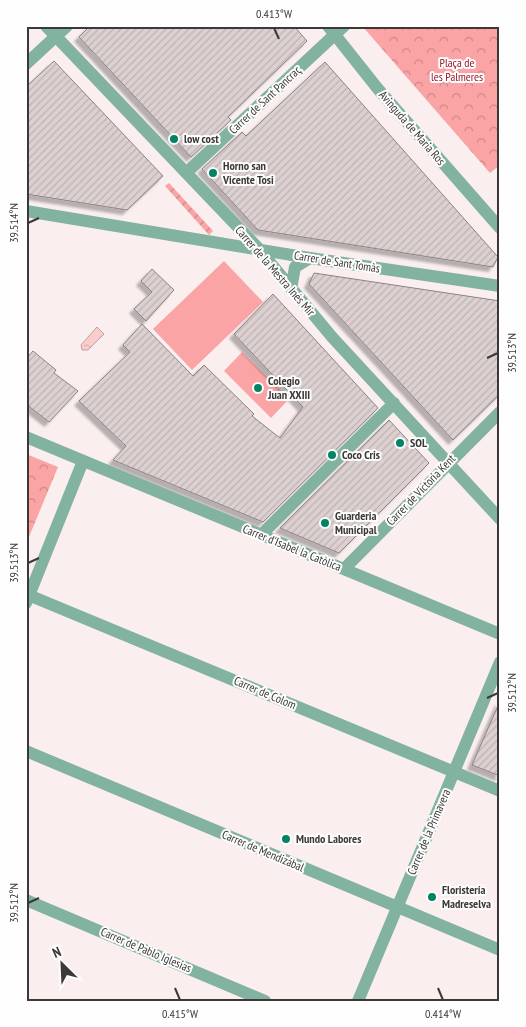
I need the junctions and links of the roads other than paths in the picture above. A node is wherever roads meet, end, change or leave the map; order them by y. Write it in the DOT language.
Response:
graph roads {
  1 [pos="46,26"];
  2 [pos="67,26"];
  3 [pos="336,29"];
  4 [pos="56,36"];
  5 [pos="26,64"];
  6 [pos="186,173"];
  7 [pos="26,211"];
  8 [pos="500,228"];
  9 [pos="258,248"];
  10 [pos="310,258"];
  11 [pos="500,286"];
  12 [pos="291,289"];
  13 [pos="394,404"];
  14 [pos="500,412"];
  15 [pos="26,437"];
  16 [pos="84,461"];
  17 [pos="448,462"];
  18 [pos="500,519"];
  19 [pos="261,535"];
  20 [pos="344,569"];
  21 [pos="27,597"];
  22 [pos="500,634"];
  23 [pos="500,662"];
  24 [pos="26,751"];
  25 [pos="455,772"];
  26 [pos="500,791"];
  27 [pos="26,900"];
  28 [pos="396,908"];
  29 [pos="500,950"];
  30 [pos="265,1001"];
  31 [pos="358,1001"];
  1 -- 4 [label="street, Carrer de la Mestra Inés Mir"];
  2 -- 4 [label="street"];
  3 -- 6 [label="street, Carrer de Sant Pancraç"];
  3 -- 8 [label="street, Avinguda de Maria Ros"];
  4 -- 5 [label="street"];
  4 -- 6 [label="street, Carrer de la Mestra Inés Mir"];
  6 -- 9 [label="street, Carrer de la Mestra Inés Mir"];
  7 -- 9 [label="street, Carrer de Sant Tomàs"];
  9 -- 10 [label="street, Carrer de Sant Tomàs"];
  9 -- 12 [label="street, Carrer de la Mestra Inés Mir"];
  10 -- 11 [label="street, Carrer de Sant Tomàs"];
  10 -- 12 [label="street"];
  12 -- 13 [label="street, Carrer de la Mestra Inés Mir"];
  13 -- 17 [label="street, Carrer de la Mestra Inés Mir"];
  13 -- 19 [label="street"];
  14 -- 17 [label="street, Carrer de Victoria Kent"];
  15 -- 16 [label="street, Carrer d'Isabel la Catòlica"];
  16 -- 19 [label="street, Carrer d'Isabel la Catòlica"];
  16 -- 21 [label="street"];
  17 -- 18 [label="street, Carrer de la Mestra Inés Mir"];
  17 -- 20 [label="street, Carrer de Victoria Kent"];
  19 -- 20 [label="street, Carrer d'Isabel la Catòlica"];
  20 -- 22 [label="street, Carrer d'Isabel la Catòlica"];
  21 -- 25 [label="street, Carrer de Colom"];
  23 -- 25 [label="street, Carrer de la Primavera"];
  24 -- 28 [label="street, Carrer de Mendizábal"];
  25 -- 26 [label="street, Carrer de Colom"];
  25 -- 28 [label="street, Carrer de la Primavera"];
  27 -- 30 [label="street, Carrer de Pablo Iglesias"];
  28 -- 29 [label="street, Carrer de Mendizábal"];
  28 -- 31 [label="street, Carrer de la Primavera"];
}
